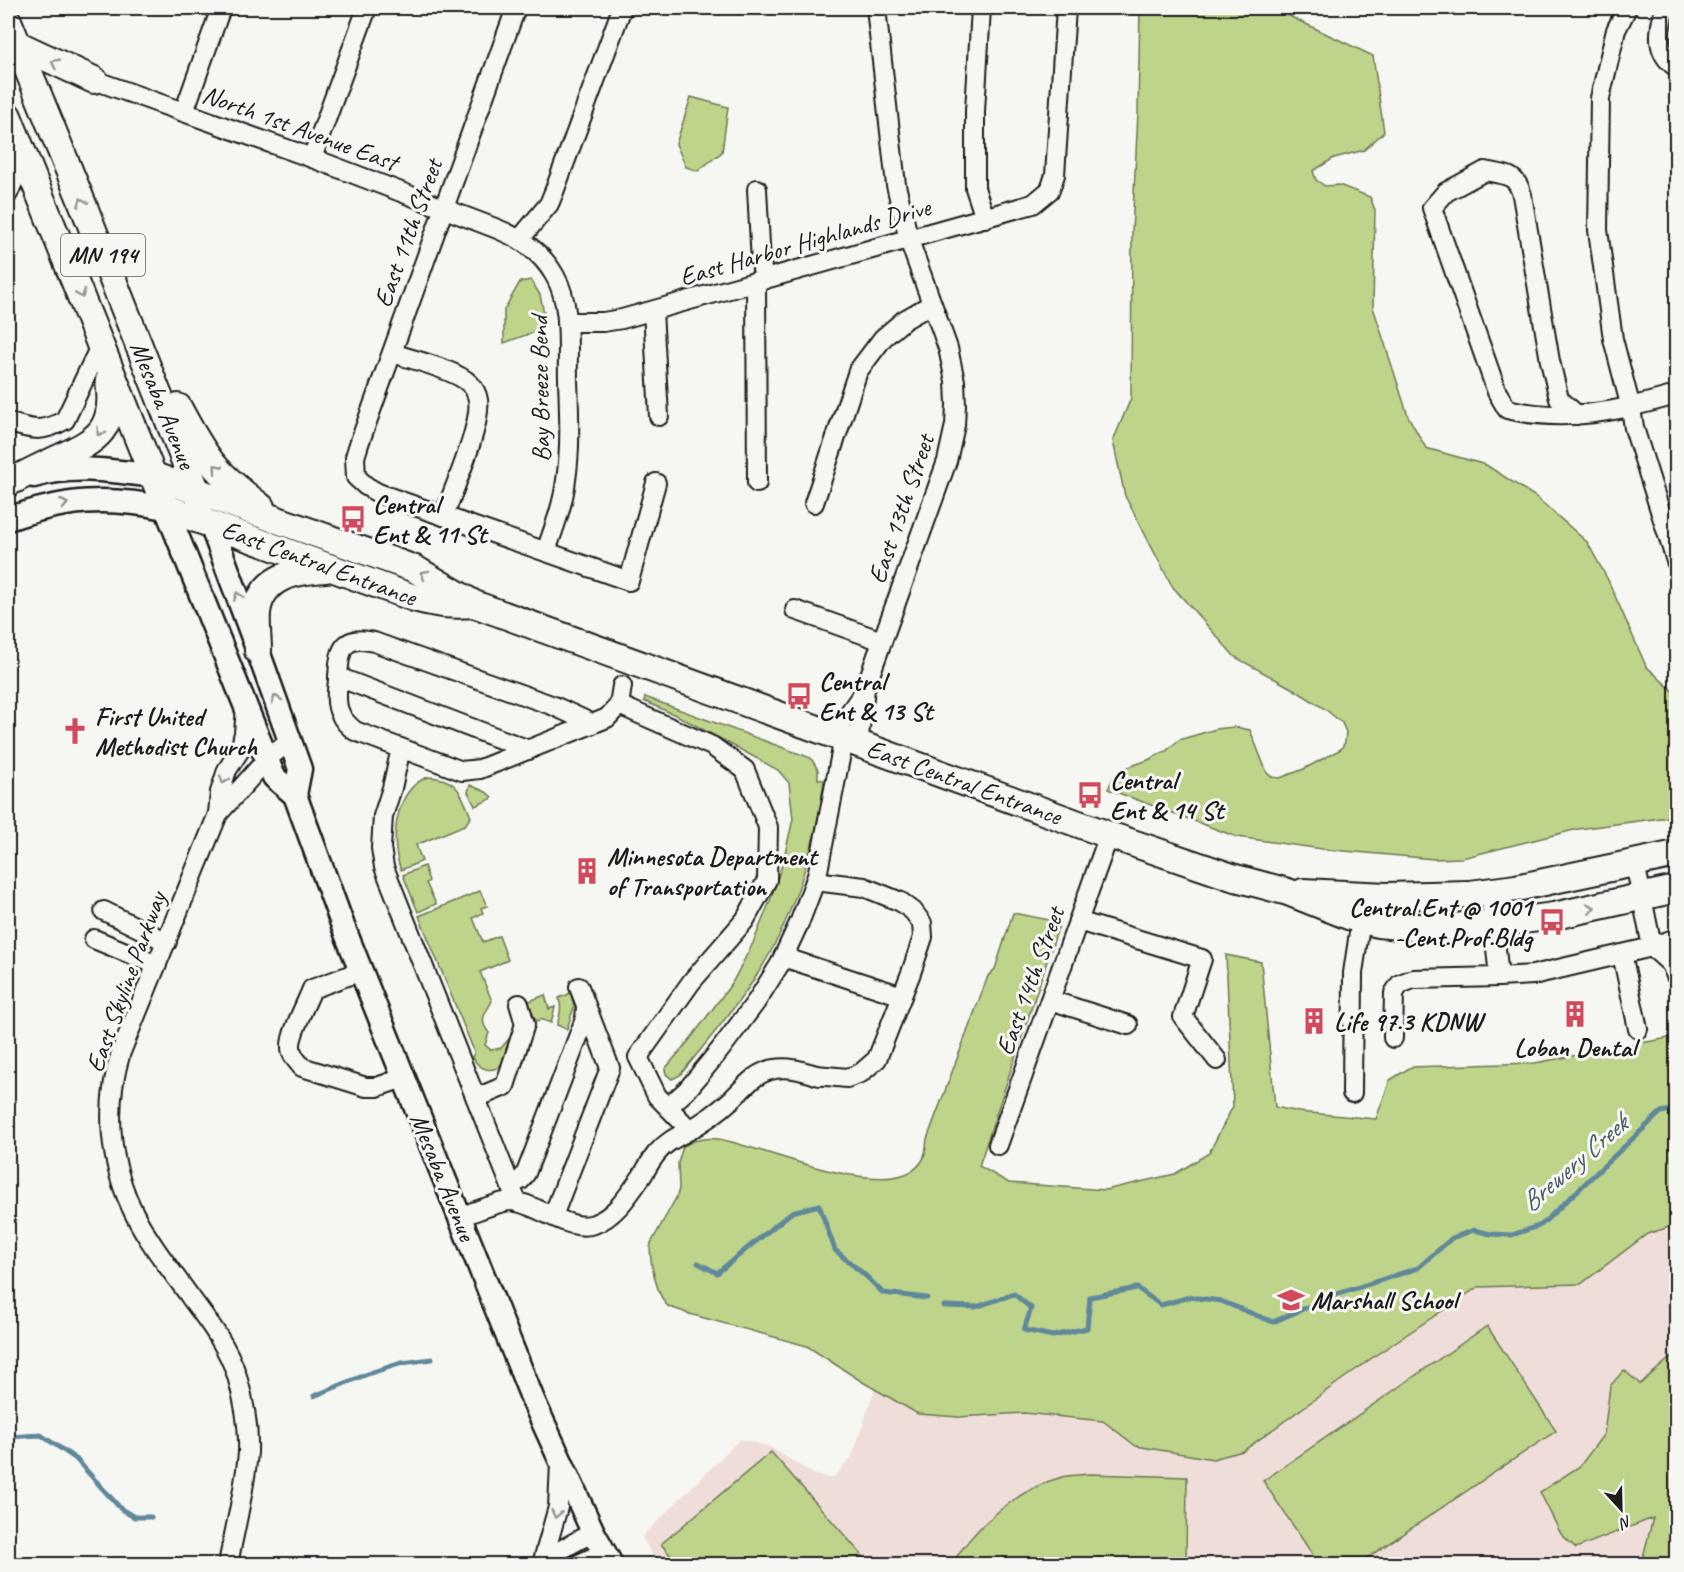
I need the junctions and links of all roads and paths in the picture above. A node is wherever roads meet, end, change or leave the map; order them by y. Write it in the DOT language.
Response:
graph roads {
  1 [pos="221,8"];
  2 [pos="367,8"];
  3 [pos="516,8"];
  4 [pos="622,8"];
  5 [pos="876,8"];
  6 [pos="981,8"];
  7 [pos="1066,8"];
  8 [pos="1627,8"];
  9 [pos="1665,8"];
  10 [pos="8,21"];
  11 [pos="17,44"];
  12 [pos="1677,67"];
  13 [pos="94,80"];
  14 [pos="184,112"];
  15 [pos="8,116"];
  16 [pos="24,157"];
  17 [pos="312,158"];
  18 [pos="757,189"];
  19 [pos="8,194"];
  20 [pos="444,208"];
  21 [pos="985,218"];
  22 [pos="520,239"];
  23 [pos="909,240"];
  24 [pos="760,281"];
  25 [pos="932,304"];
  26 [pos="653,311"];
  27 [pos="567,322"];
  28 [pos="130,323"];
  29 [pos="103,350"];
  30 [pos="392,353"];
  31 [pos="1677,395"];
  32 [pos="1631,408"];
  33 [pos="1577,415"];
  34 [pos="659,416"];
  35 [pos="8,422"];
  36 [pos="154,476"];
  37 [pos="8,483"];
  38 [pos="656,483"];
  39 [pos="757,483"];
  40 [pos="197,491"];
  41 [pos="814,503"];
  42 [pos="166,508"];
  43 [pos="444,516"];
  44 [pos="8,519"];
  45 [pos="278,519"];
  46 [pos="211,525"];
  47 [pos="546,551"];
  48 [pos="1677,561"];
  49 [pos="329,568"];
  50 [pos="474,604"];
  51 [pos="795,610"];
  52 [pos="882,641"];
  53 [pos="258,651"];
  54 [pos="338,677"];
  55 [pos="622,686"];
  56 [pos="865,689"];
  57 [pos="619,705"];
  58 [pos="246,706"];
  59 [pos="593,724"];
  60 [pos="843,738"];
  61 [pos="290,741"];
  62 [pos="401,748"];
  63 [pos="529,750"];
  64 [pos="267,759"];
  65 [pos="295,795"];
  66 [pos="218,814"];
  67 [pos="1109,835"];
  68 [pos="1677,854"];
  69 [pos="1635,863"];
  70 [pos="815,881"];
  71 [pos="1677,889"];
  72 [pos="1288,892"];
  73 [pos="1490,892"];
  74 [pos="1641,896"];
  75 [pos="104,911"];
  76 [pos="1360,920"];
  77 [pos="1078,921"];
  78 [pos="1494,924"];
  79 [pos="1677,938"];
  80 [pos="94,939"];
  81 [pos="167,942"];
  82 [pos="1652,947"];
  83 [pos="1622,954"];
  84 [pos="783,957"];
  85 [pos="157,965"];
  86 [pos="361,971"];
  87 [pos="1677,976"];
  88 [pos="1498,977"];
  89 [pos="579,987"];
  90 [pos="902,996"];
  91 [pos="1050,1000"];
  92 [pos="519,1004"];
  93 [pos="586,1005"];
  94 [pos="1128,1025"];
  95 [pos="1638,1029"];
  96 [pos="1393,1038"];
  97 [pos="1217,1059"];
  98 [pos="403,1078"];
  99 [pos="1352,1093"];
  100 [pos="476,1098"];
  101 [pos="668,1107"];
  102 [pos="690,1130"];
  103 [pos="998,1145"];
  104 [pos="510,1184"];
  105 [pos="517,1202"];
  106 [pos="553,1216"];
  107 [pos="459,1217"];
  108 [pos="560,1463"];
  109 [pos="593,1532"];
  110 [pos="607,1559"];
  111 [pos="228,1564"];
  112 [pos="543,1564"];
  113 [pos="579,1564"];
  1 -- 14 [label="street"];
  2 -- 17 [label="street"];
  3 -- 20 [label="street, East 11th Street"];
  4 -- 22 [label="street"];
  5 -- 23 [label="street, East 13th Street"];
  6 -- 21 [label="street"];
  7 -- 21 [label="street, East Harbor Highlands Drive"];
  8 -- 32 [label="street"];
  9 -- 12 [label="street"];
  10 -- 11 [label="highway, Mesaba Avenue / MN 194"];
  13 -- 11 [label="highway, one-way"];
  28 -- 11 [label="highway, Mesaba Avenue / MN 194, one-way"];
  13 -- 14 [label="street, North 1st Avenue East"];
  14 -- 17 [label="street, North 1st Avenue East"];
  15 -- 16 [label="highway, Mesaba Avenue / MN 194"];
  16 -- 19 [label="street"];
  16 -- 29 [label="highway, Mesaba Avenue / MN 194, one-way"];
  17 -- 20 [label="street, North 1st Avenue East"];
  18 -- 24 [label="street"];
  20 -- 22 [label="street, North 1st Avenue East"];
  20 -- 30 [label="street, East 11th Street"];
  21 -- 23 [label="street, East Harbor Highlands Drive"];
  22 -- 27 [label="street, Bay Breeze Bend"];
  23 -- 24 [label="street, East Harbor Highlands Drive"];
  23 -- 25 [label="street, East 13th Street"];
  24 -- 26 [label="street, East Harbor Highlands Drive"];
  24 -- 39 [label="street"];
  25 -- 41 [label="street"];
  25 -- 52 [label="street, East 13th Street"];
  26 -- 27 [label="street, East Harbor Highlands Drive"];
  26 -- 34 [label="street"];
  27 -- 47 [label="street, Bay Breeze Bend"];
  28 -- 40 [label="highway, Mesaba Avenue / MN 194"];
  45 -- 28 [label="highway, MN 194, one-way"];
  29 -- 35 [label="street"];
  29 -- 36 [label="highway, Mesaba Avenue / MN 194"];
  29 -- 37 [label="highway, one-way"];
  30 -- 43 [label="street"];
  30 -- 43 [label="street, East 11th Street"];
  31 -- 32 [label="street"];
  32 -- 33 [label="street"];
  32 -- 48 [label="street"];
  33 -- 33 [label="street"];
  36 -- 37 [label="main road"];
  36 -- 40 [label="highway, East Central Entrance"];
  36 -- 42 [label="highway, Mesaba Avenue / MN 194"];
  38 -- 47 [label="street"];
  40 -- 45 [label="highway, East Central Entrance / MN 194"];
  40 -- 46 [label="highway, Mesaba Avenue"];
  44 -- 42 [label="main road, one-way"];
  42 -- 46 [label="highway, East Central Entrance / MN 194"];
  42 -- 58 [label="main road, Mesaba Avenue"];
  43 -- 47 [label="street"];
  50 -- 45 [label="highway, East Central Entrance / MN 194, one-way"];
  46 -- 49 [label="highway, East Central Entrance / MN 194"];
  53 -- 46 [label="main road, Mesaba Avenue, one-way"];
  49 -- 50 [label="highway, East Central Entrance / MN 194"];
  49 -- 53 [label="highway"];
  50 -- 60 [label="highway, East Central Entrance / MN 194"];
  51 -- 52 [label="street"];
  52 -- 56 [label="street, East 13th Street"];
  61 -- 53 [label="main road, Mesaba Avenue, one-way"];
  54 -- 59 [label="street"];
  54 -- 62 [label="street"];
  54 -- 63 [label="street"];
  55 -- 57 [label="street"];
  56 -- 60 [label="street, East 13th Street"];
  56 -- 60 [label="street, East 13th Street"];
  57 -- 59 [label="street"];
  57 -- 101 [label="street"];
  58 -- 64 [label="main road, Mesaba Avenue"];
  58 -- 66 [label="street, one-way"];
  59 -- 63 [label="street"];
  60 -- 67 [label="highway, East Central Entrance / MN 194"];
  60 -- 70 [label="street"];
  61 -- 64 [label="street, East Skyline Parkway"];
  61 -- 65 [label="main road, Mesaba Avenue"];
  62 -- 63 [label="street"];
  62 -- 100 [label="street"];
  64 -- 65 [label="main road, Mesaba Avenue"];
  64 -- 66 [label="street, East Skyline Parkway"];
  65 -- 86 [label="main road, Mesaba Avenue"];
  66 -- 81 [label="street, East Skyline Parkway"];
  67 -- 72 [label="highway, East Central Entrance / MN 194"];
  67 -- 77 [label="street, East 14th Street"];
  68 -- 69 [label="highway, East Central Entrance / MN 194"];
  69 -- 73 [label="highway, East Central Entrance / MN 194"];
  69 -- 74 [label="street"];
  70 -- 84 [label="street"];
  70 -- 90 [label="street"];
  71 -- 74 [label="highway, East Central Entrance / MN 194"];
  72 -- 73 [label="highway, East Central Entrance / MN 194"];
  72 -- 76 [label="highway, East Central Entrance / MN 194"];
  73 -- 78 [label="street"];
  78 -- 74 [label="highway, East Central Entrance / MN 194, one-way"];
  74 -- 82 [label="street"];
  75 -- 81 [label="street"];
  76 -- 78 [label="highway, East Central Entrance / MN 194"];
  76 -- 99 [label="street"];
  77 -- 91 [label="street, East 14th Street"];
  77 -- 97 [label="street"];
  78 -- 88 [label="street"];
  79 -- 82 [label="street"];
  80 -- 85 [label="street"];
  81 -- 85 [label="street, East Skyline Parkway"];
  82 -- 83 [label="street"];
  82 -- 87 [label="street"];
  83 -- 88 [label="street"];
  83 -- 95 [label="street"];
  84 -- 90 [label="street"];
  84 -- 101 [label="street"];
  85 -- 111 [label="street, East Skyline Parkway"];
  86 -- 98 [label="main road, Mesaba Avenue"];
  86 -- 98 [label="street"];
  88 -- 96 [label="street"];
  89 -- 93 [label="street"];
  90 -- 102 [label="street"];
  91 -- 94 [label="street"];
  91 -- 103 [label="street, East 14th Street"];
  92 -- 100 [label="street"];
  93 -- 104 [label="street"];
  93 -- 106 [label="street"];
  98 -- 107 [label="main road, Mesaba Avenue"];
  100 -- 104 [label="street"];
  101 -- 102 [label="street"];
  102 -- 106 [label="street"];
  104 -- 105 [label="street"];
  105 -- 106 [label="street"];
  105 -- 107 [label="street"];
  107 -- 108 [label="main road, Mesaba Avenue"];
  108 -- 109 [label="main road, Mesaba Avenue"];
  108 -- 112 [label="street, one-way"];
  109 -- 110 [label="main road, Mesaba Avenue"];
  109 -- 112 [label="street"];
  110 -- 113 [label="street"];
}
